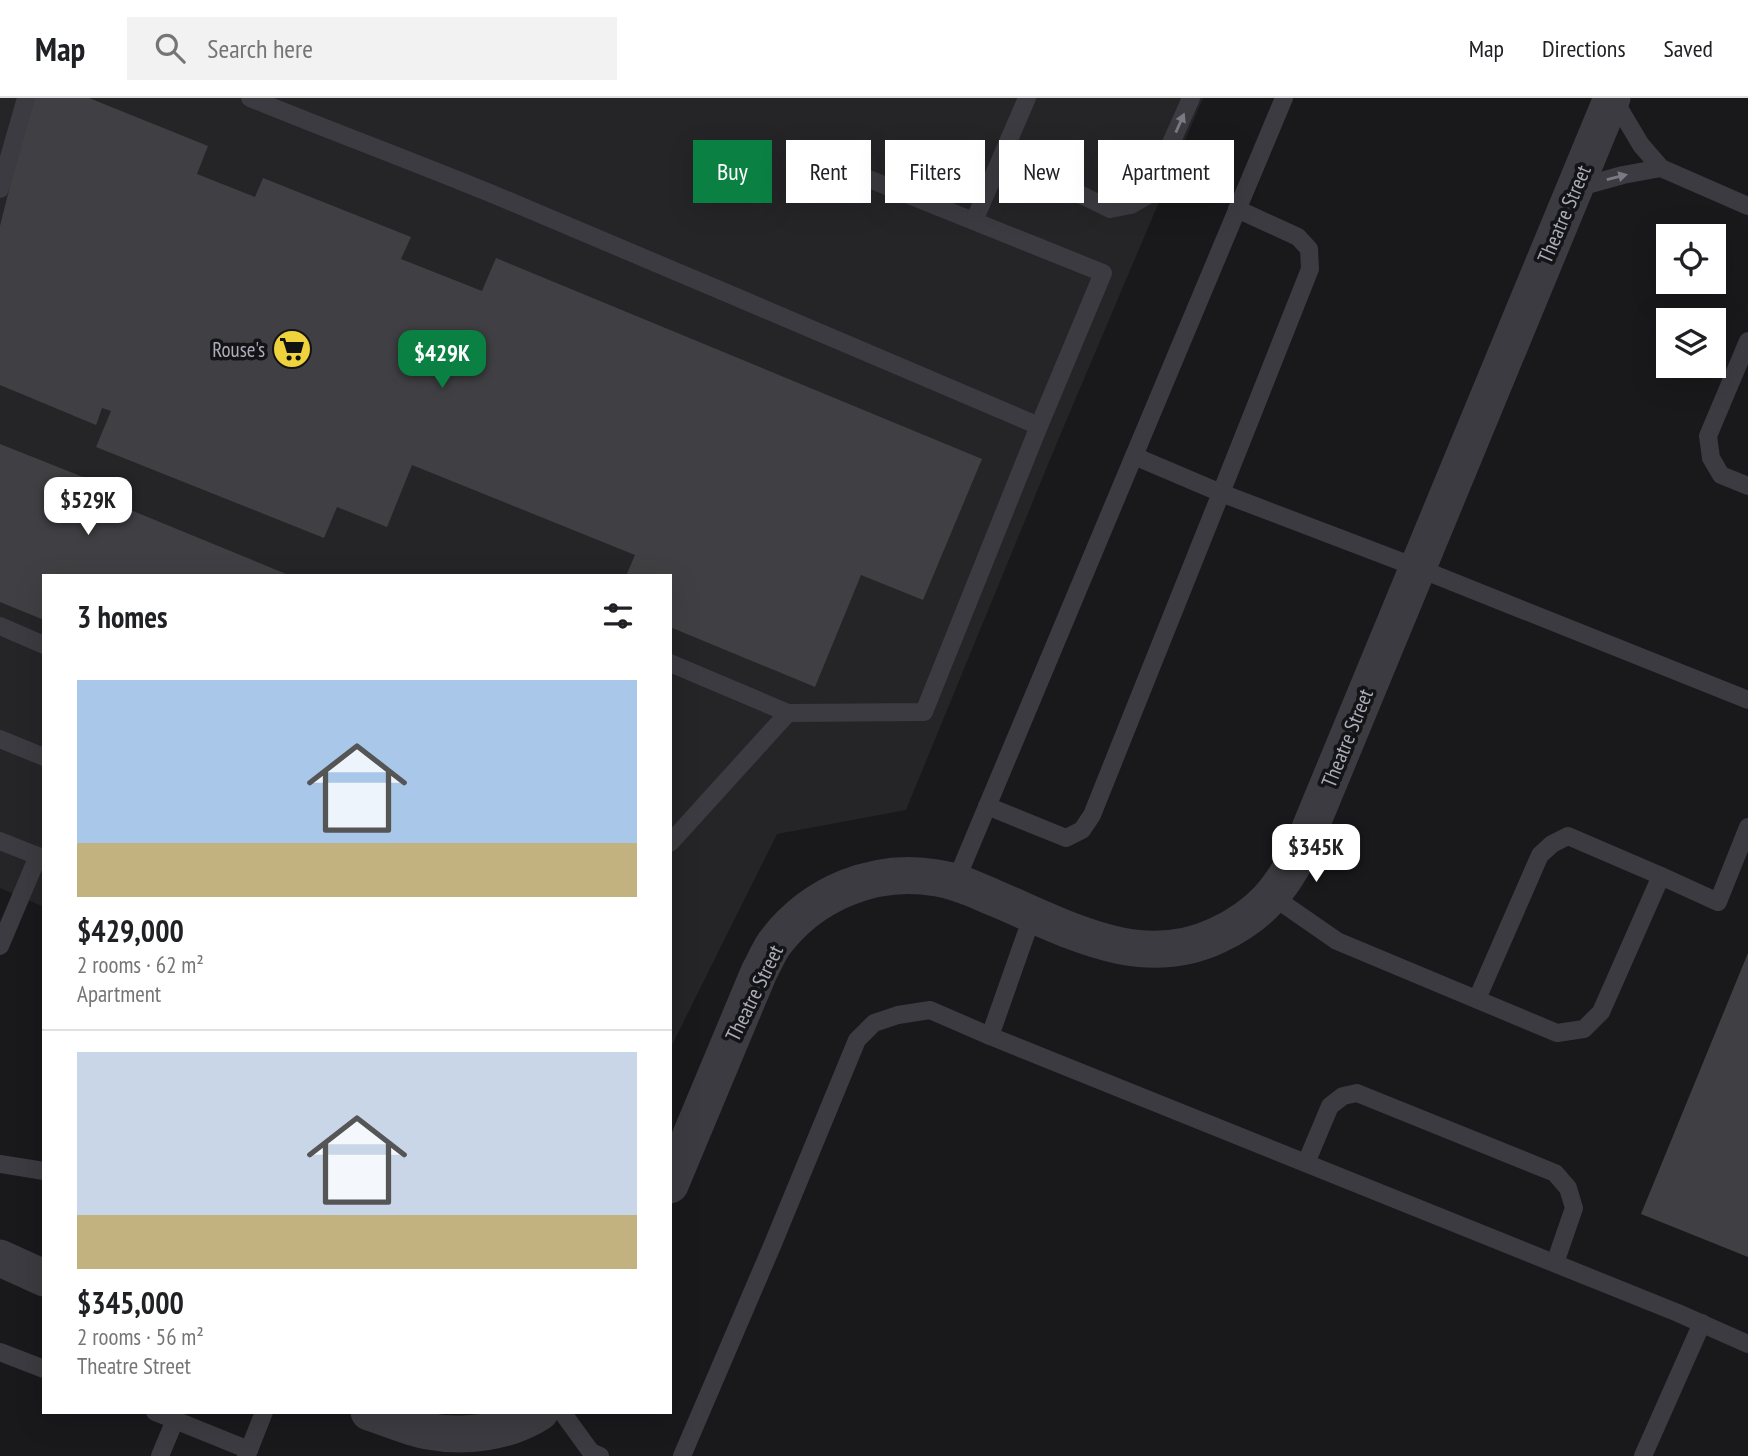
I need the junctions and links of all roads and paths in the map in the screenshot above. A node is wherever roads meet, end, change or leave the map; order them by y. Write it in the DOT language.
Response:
graph roads {
  1 [pos="26,98"];
  2 [pos="250,98"];
  3 [pos="1027,98"];
  4 [pos="1191,98"];
  5 [pos="1284,98"];
  6 [pos="1613,98"];
  7 [pos="1009,140"];
  8 [pos="999,163"];
  9 [pos="1661,169"];
  10 [pos="871,180"];
  11 [pos="0,189"];
  12 [pos="1575,189"];
  13 [pos="1084,196"];
  14 [pos="1748,205"];
  15 [pos="1237,209"];
  16 [pos="974,221"];
  17 [pos="1748,341"];
  18 [pos="1039,426"];
  19 [pos="1134,456"];
  20 [pos="1748,486"];
  21 [pos="1222,493"];
  22 [pos="1418,568"];
  23 [pos="0,626"];
  24 [pos="42,644"];
  25 [pos="672,664"];
  26 [pos="1748,700"];
  27 [pos="788,713"];
  28 [pos="0,739"];
  29 [pos="42,756"];
  30 [pos="988,806"];
  31 [pos="1748,827"];
  32 [pos="0,841"];
  33 [pos="672,841"];
  34 [pos="41,857"];
  35 [pos="1661,876"];
  36 [pos="955,883"];
  37 [pos="1272,896"];
  38 [pos="8,906"];
  39 [pos="1033,914"];
  40 [pos="0,946"];
  41 [pos="1477,999"];
  42 [pos="990,1035"];
  43 [pos="1306,1163"];
  44 [pos="0,1164"];
  45 [pos="42,1171"];
  46 [pos="672,1180"];
  47 [pos="0,1258"];
  48 [pos="1555,1263"];
  49 [pos="42,1277"];
  50 [pos="1702,1323"];
  51 [pos="1748,1344"];
  52 [pos="0,1352"];
  53 [pos="42,1368"];
  54 [pos="160,1414"];
  55 [pos="263,1414"];
  56 [pos="375,1414"];
  57 [pos="536,1414"];
  58 [pos="563,1414"];
  59 [pos="176,1420"];
  60 [pos="247,1453"];
  61 [pos="160,1456"];
  62 [pos="600,1456"];
  63 [pos="681,1456"];
  64 [pos="1643,1456"];
  1 -- 11 [label="lane"];
  2 -- 18 [label="lane"];
  3 -- 7 [label="lane"];
  13 -- 4 [label="lane, one-way"];
  5 -- 15 [label="lane"];
  6 -- 9 [label="lane"];
  6 -- 12 [label="street, Theatre Street"];
  8 -- 16 [label="lane"];
  12 -- 9 [label="lane, one-way"];
  9 -- 14 [label="lane"];
  10 -- 16 [label="lane"];
  12 -- 22 [label="street, Theatre Street"];
  15 -- 19 [label="lane"];
  15 -- 21 [label="lane"];
  16 -- 18 [label="lane"];
  17 -- 20 [label="lane"];
  18 -- 27 [label="lane"];
  19 -- 21 [label="lane"];
  19 -- 30 [label="lane"];
  21 -- 22 [label="lane"];
  21 -- 30 [label="lane"];
  22 -- 26 [label="lane"];
  22 -- 37 [label="street, Theatre Street"];
  23 -- 24 [label="lane"];
  25 -- 27 [label="lane"];
  27 -- 33 [label="lane"];
  28 -- 29 [label="lane"];
  30 -- 36 [label="lane"];
  31 -- 35 [label="lane"];
  32 -- 34 [label="lane"];
  34 -- 38 [label="lane"];
  35 -- 41 [label="lane"];
  35 -- 41 [label="lane"];
  36 -- 39 [label="street, Theatre Street"];
  36 -- 46 [label="street, Theatre Street"];
  37 -- 39 [label="street, Theatre Street"];
  37 -- 41 [label="lane"];
  38 -- 40 [label="lane"];
  39 -- 42 [label="lane"];
  42 -- 43 [label="lane"];
  42 -- 63 [label="lane"];
  43 -- 48 [label="lane"];
  43 -- 48 [label="lane"];
  44 -- 45 [label="lane"];
  47 -- 49 [label="street"];
  48 -- 50 [label="lane"];
  50 -- 51 [label="lane"];
  50 -- 64 [label="lane"];
  52 -- 53 [label="lane"];
  54 -- 59 [label="lane"];
  55 -- 60 [label="lane"];
  56 -- 57 [label="street"];
  58 -- 62 [label="lane"];
  59 -- 60 [label="lane"];
  59 -- 61 [label="lane"];
}
